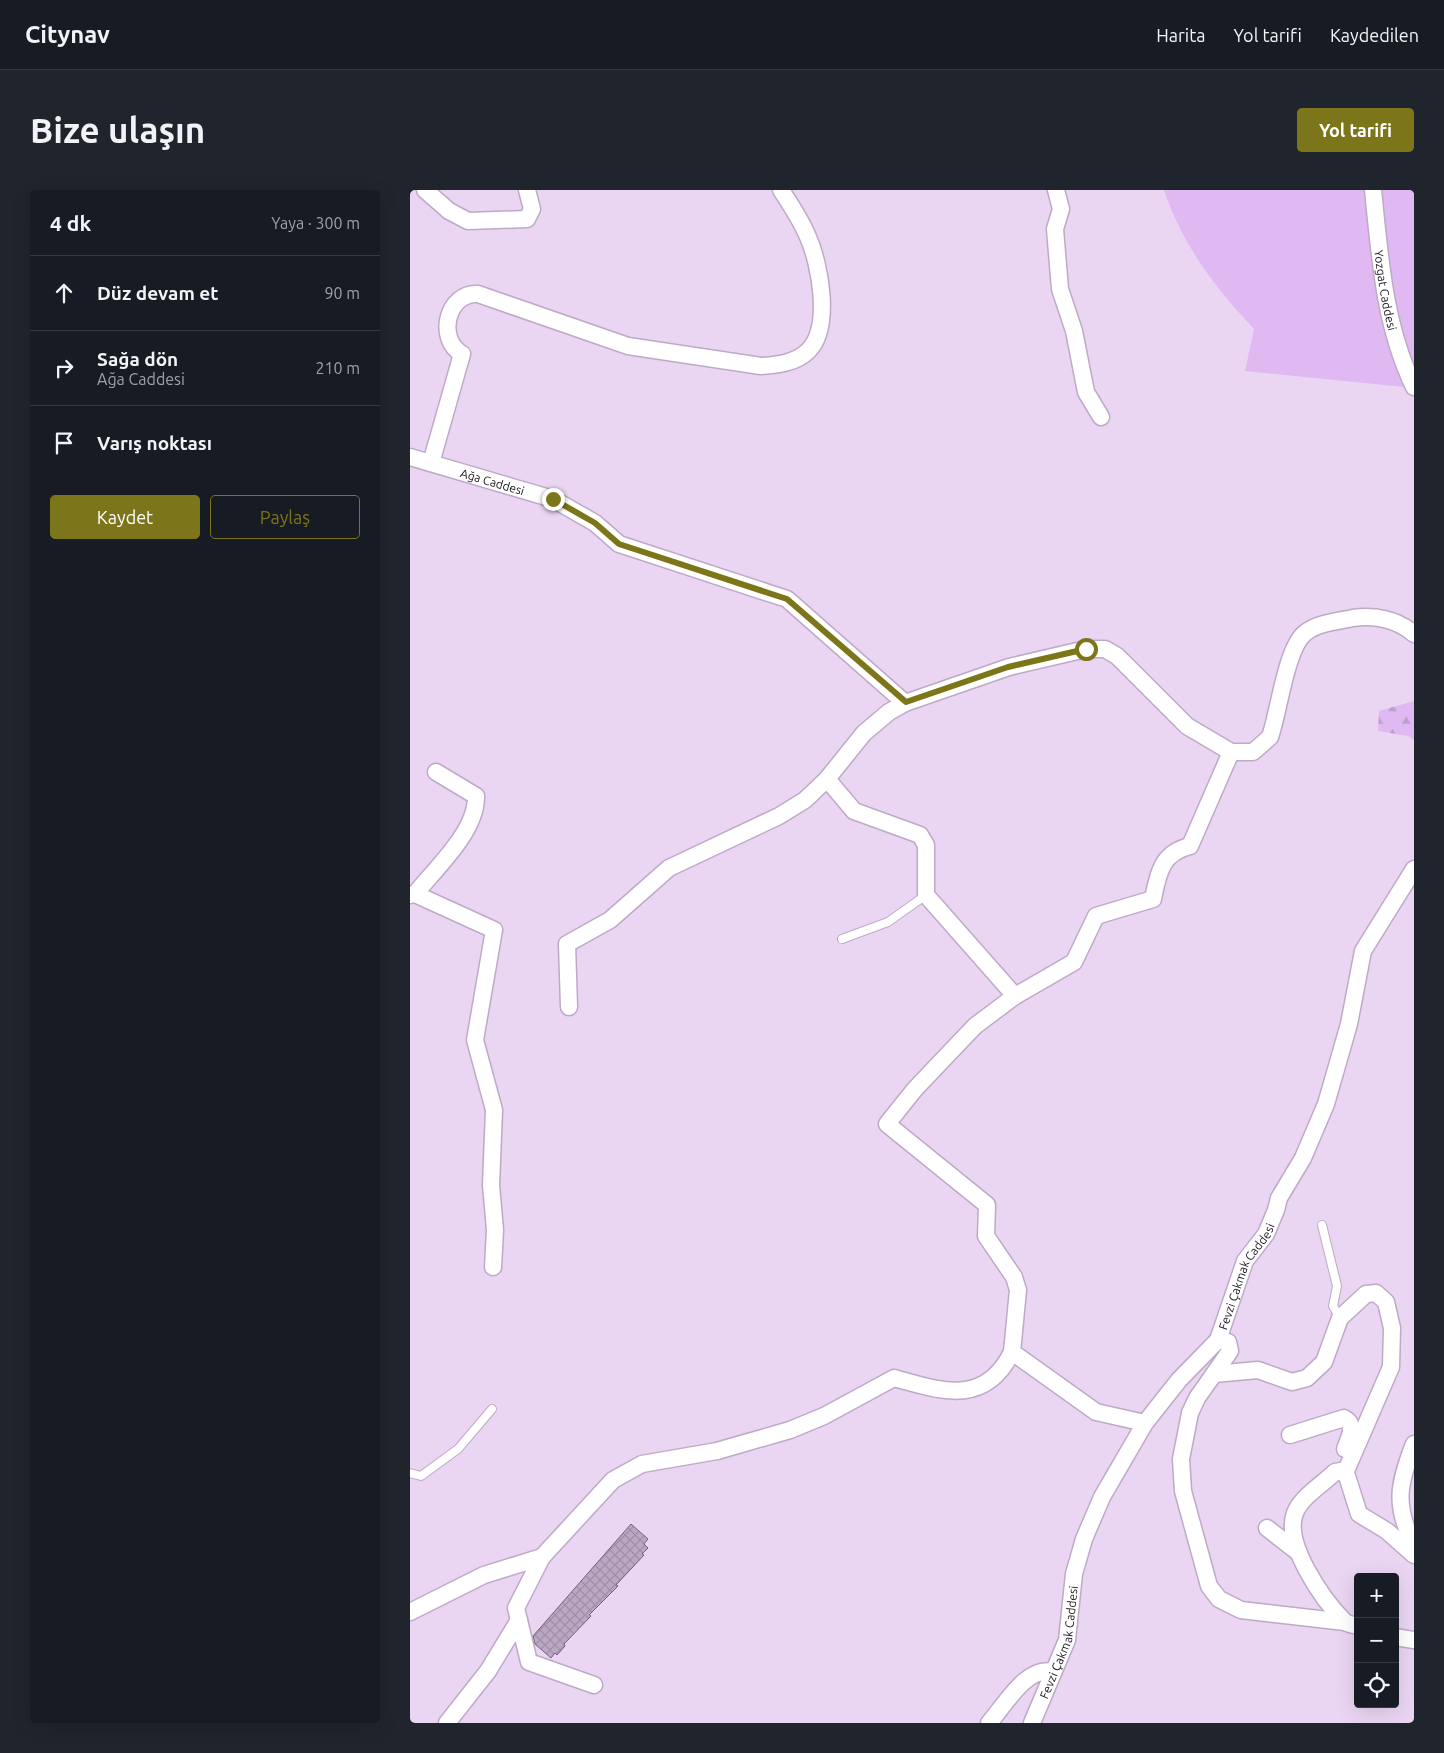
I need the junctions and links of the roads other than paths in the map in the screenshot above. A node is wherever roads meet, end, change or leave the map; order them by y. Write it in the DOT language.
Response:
graph roads {
  1 [pos="425,190"];
  2 [pos="527,190"];
  3 [pos="781,190"];
  4 [pos="1056,190"];
  5 [pos="1373,190"];
  6 [pos="1414,381"];
  7 [pos="1101,417"];
  8 [pos="410,457"];
  9 [pos="430,463"];
  10 [pos="1414,634"];
  11 [pos="906,702"];
  12 [pos="1231,752"];
  13 [pos="436,772"];
  14 [pos="827,779"];
  15 [pos="1414,869"];
  16 [pos="413,895"];
  17 [pos="926,895"];
  18 [pos="842,939"];
  19 [pos="1016,996"];
  20 [pos="569,1007"];
  21 [pos="1322,1225"];
  22 [pos="493,1267"];
  23 [pos="1340,1318"];
  24 [pos="1218,1340"];
  25 [pos="1012,1352"];
  26 [pos="1214,1374"];
  27 [pos="492,1409"];
  28 [pos="1145,1423"];
  29 [pos="1290,1434"];
  30 [pos="1414,1444"];
  31 [pos="1341,1472"];
  32 [pos="410,1473"];
  33 [pos="1267,1528"];
  34 [pos="1414,1546"];
  35 [pos="1299,1553"];
  36 [pos="1414,1555"];
  37 [pos="542,1557"];
  38 [pos="410,1612"];
  39 [pos="519,1620"];
  40 [pos="1351,1624"];
  41 [pos="1399,1638"];
  42 [pos="1414,1640"];
  43 [pos="1054,1672"];
  44 [pos="594,1686"];
  45 [pos="447,1723"];
  46 [pos="989,1723"];
  47 [pos="1032,1723"];
  1 -- 2 [label="street"];
  3 -- 9 [label="street"];
  4 -- 7 [label="street"];
  5 -- 6 [label="street, Yozgat Caddesi"];
  8 -- 9 [label="street, Ağa Caddesi"];
  9 -- 11 [label="street, Ağa Caddesi"];
  10 -- 12 [label="street"];
  11 -- 12 [label="street"];
  11 -- 14 [label="street"];
  12 -- 19 [label="street"];
  13 -- 16 [label="street"];
  14 -- 17 [label="street"];
  14 -- 20 [label="street"];
  15 -- 24 [label="street, Fevzi Çakmak Caddesi"];
  16 -- 22 [label="street"];
  17 -- 18 [label="lane"];
  17 -- 19 [label="street"];
  19 -- 25 [label="street"];
  21 -- 23 [label="lane"];
  23 -- 26 [label="street"];
  23 -- 31 [label="street"];
  24 -- 26 [label="street"];
  24 -- 28 [label="street, Fevzi Çakmak Caddesi"];
  25 -- 28 [label="street"];
  25 -- 37 [label="street"];
  26 -- 40 [label="street"];
  27 -- 32 [label="lane"];
  28 -- 43 [label="street, Fevzi Çakmak Caddesi"];
  29 -- 31 [label="street"];
  30 -- 34 [label="street"];
  31 -- 35 [label="street"];
  31 -- 36 [label="street"];
  33 -- 35 [label="street"];
  35 -- 40 [label="street"];
  37 -- 38 [label="street"];
  37 -- 39 [label="street"];
  39 -- 44 [label="street"];
  39 -- 45 [label="street"];
  41 -- 42 [label="street"];
  43 -- 46 [label="street"];
  43 -- 47 [label="street, Fevzi Çakmak Caddesi"];
}
